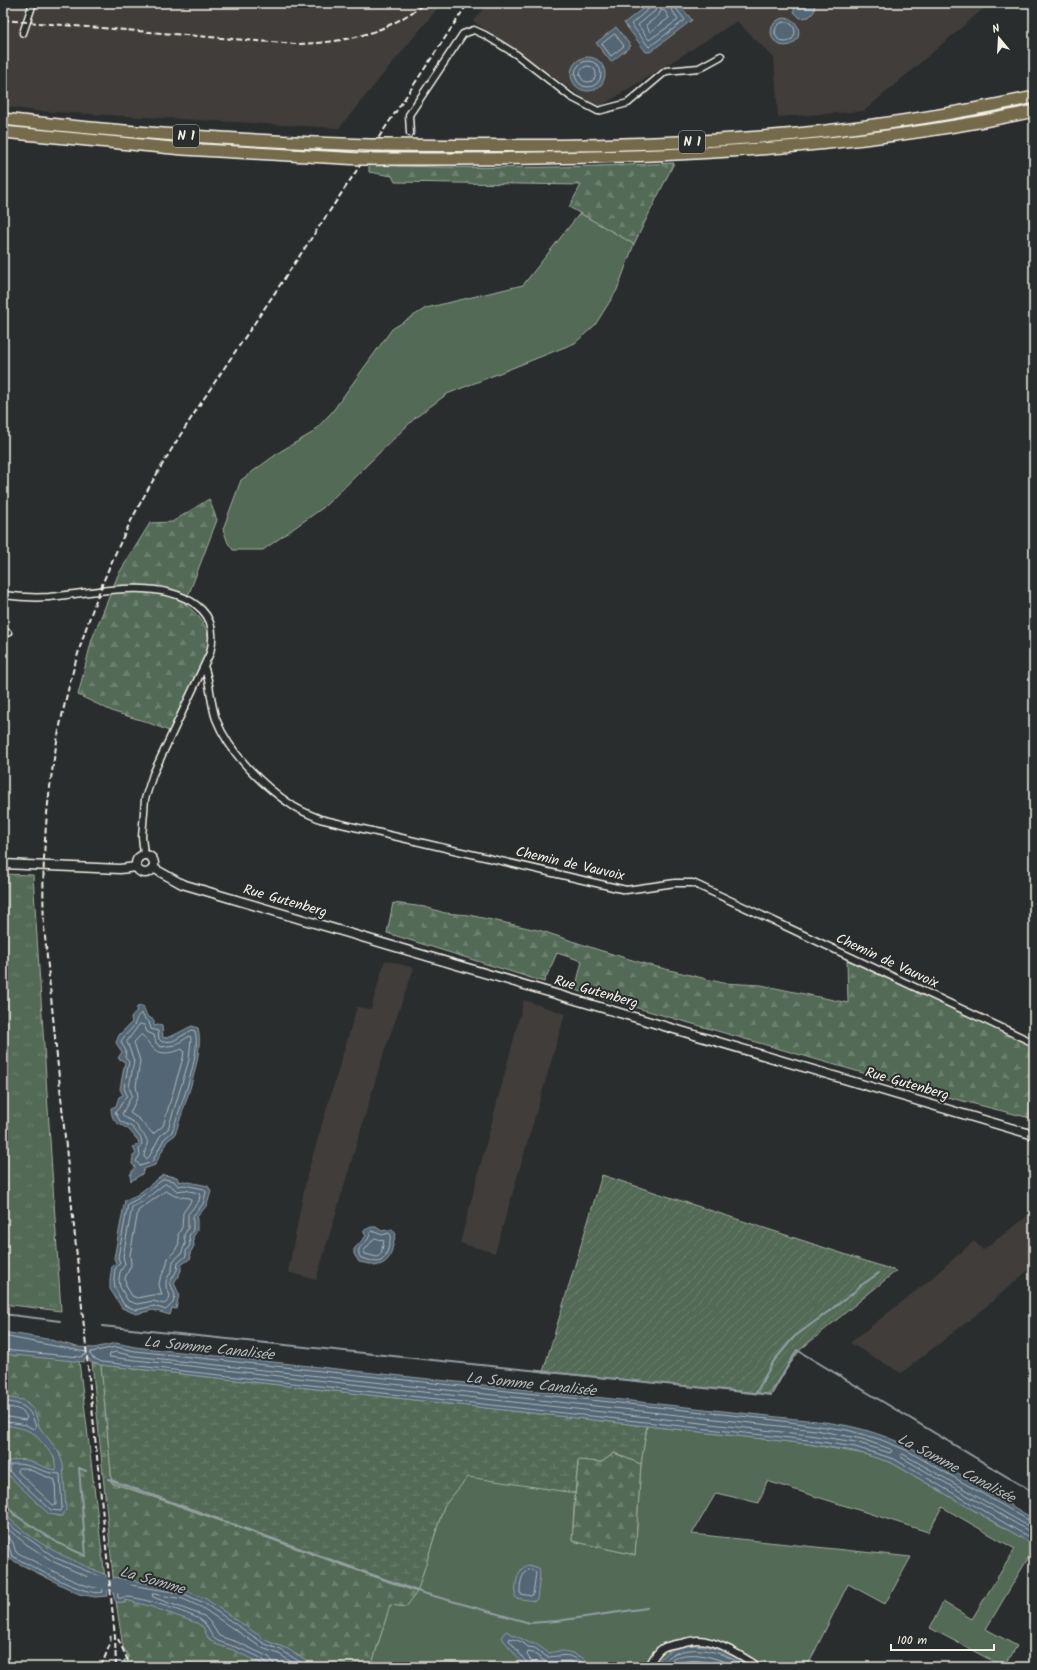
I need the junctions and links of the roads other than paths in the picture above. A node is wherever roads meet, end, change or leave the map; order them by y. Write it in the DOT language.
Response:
graph roads {
  1 [pos="32,3"];
  2 [pos="23,33"];
  3 [pos="721,56"];
  4 [pos="1034,97"];
  5 [pos="1034,111"];
  6 [pos="1009,116"];
  7 [pos="3,119"];
  8 [pos="1034,119"];
  9 [pos="3,132"];
  10 [pos="410,133"];
  11 [pos="3,596"];
  12 [pos="204,666"];
  13 [pos="144,854"];
  14 [pos="3,864"];
  15 [pos="136,867"];
  16 [pos="153,868"];
  17 [pos="1034,1043"];
  18 [pos="1034,1135"];
  19 [pos="650,1664"];
  20 [pos="759,1667"];
  1 -- 2 [label="street"];
  3 -- 10 [label="street"];
  4 -- 7 [label="highway, N 1, bridge"];
  5 -- 6 [label="highway, N 1"];
  6 -- 8 [label="highway"];
  6 -- 9 [label="highway, N 1, bridge"];
  11 -- 12 [label="street"];
  12 -- 13 [label="street"];
  12 -- 17 [label="street, Chemin de Vauvoix"];
  13 -- 15 [label="street"];
  13 -- 16 [label="street"];
  14 -- 15 [label="street"];
  15 -- 16 [label="street"];
  16 -- 18 [label="street, Rue Gutenberg"];
  19 -- 20 [label="street"];
}
